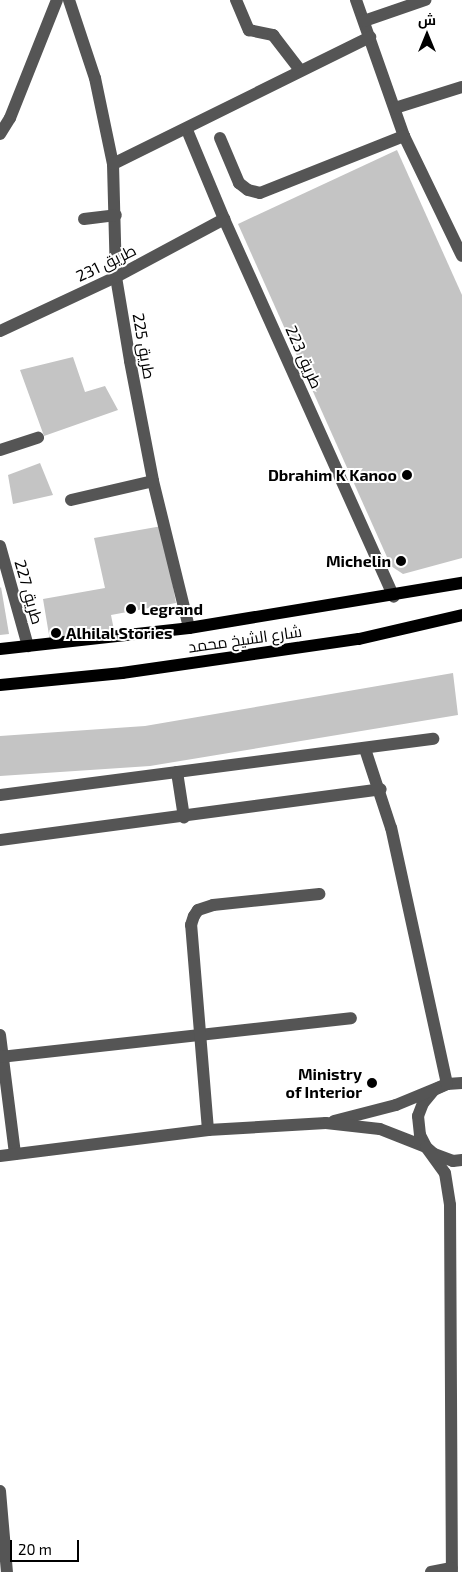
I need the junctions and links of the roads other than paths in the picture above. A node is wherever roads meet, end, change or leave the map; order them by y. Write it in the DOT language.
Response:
graph roads {
  1 [pos="57,0"];
  2 [pos="69,0"];
  3 [pos="236,0"];
  4 [pos="356,0"];
  5 [pos="425,0"];
  6 [pos="364,21"];
  7 [pos="370,37"];
  8 [pos="300,70"];
  9 [pos="462,87"];
  10 [pos="394,108"];
  11 [pos="187,130"];
  12 [pos="0,134"];
  13 [pos="404,136"];
  14 [pos="220,138"];
  15 [pos="113,164"];
  16 [pos="116,216"];
  17 [pos="84,219"];
  18 [pos="224,219"];
  19 [pos="462,256"];
  20 [pos="116,277"];
  21 [pos="0,330"];
  22 [pos="38,438"];
  23 [pos="0,450"];
  24 [pos="153,481"];
  25 [pos="71,500"];
  26 [pos="0,546"];
  27 [pos="462,583"];
  28 [pos="394,597"];
  29 [pos="462,615"];
  30 [pos="189,628"];
  31 [pos="28,646"];
  32 [pos="0,649"];
  33 [pos="0,685"];
  34 [pos="432,739"];
  35 [pos="365,749"];
  36 [pos="177,772"];
  37 [pos="381,789"];
  38 [pos="0,795"];
  39 [pos="184,817"];
  40 [pos="0,840"];
  41 [pos="319,894"];
  42 [pos="351,1018"];
  43 [pos="0,1035"];
  44 [pos="200,1035"];
  45 [pos="1,1057"];
  46 [pos="462,1083"];
  47 [pos="447,1084"];
  48 [pos="5,1119"];
  49 [pos="326,1123"];
  50 [pos="208,1130"];
  51 [pos="426,1147"];
  52 [pos="15,1154"];
  53 [pos="0,1156"];
  54 [pos="462,1160"];
  55 [pos="0,1491"];
  56 [pos="3,1544"];
  57 [pos="452,1570"];
  58 [pos="7,1572"];
  59 [pos="431,1572"];
  1 -- 12 [label="street"];
  2 -- 15 [label="street, طريق 225"];
  3 -- 8 [label="street"];
  4 -- 6 [label="street"];
  5 -- 6 [label="street"];
  6 -- 7 [label="street"];
  7 -- 8 [label="street"];
  7 -- 10 [label="street"];
  8 -- 11 [label="street"];
  9 -- 10 [label="street"];
  10 -- 13 [label="street"];
  11 -- 15 [label="street"];
  11 -- 18 [label="street, طريق 223"];
  13 -- 14 [label="street"];
  13 -- 19 [label="street"];
  15 -- 16 [label="street, طريق 225"];
  16 -- 17 [label="street"];
  16 -- 20 [label="street, طريق 225"];
  18 -- 20 [label="street, طريق 231"];
  18 -- 28 [label="street, طريق 223"];
  20 -- 21 [label="street, طريق 231"];
  20 -- 24 [label="street, طريق 225"];
  22 -- 23 [label="street"];
  24 -- 25 [label="street"];
  24 -- 30 [label="street, طريق 225"];
  26 -- 31 [label="street, طريق 227"];
  27 -- 28 [label="main road, شارع الشيخ محمد"];
  28 -- 30 [label="main road, شارع الشيخ محمد"];
  29 -- 33 [label="main road, شارع الشيخ محمد"];
  30 -- 31 [label="main road, شارع الشيخ محمد"];
  31 -- 32 [label="main road, شارع الشيخ محمد"];
  34 -- 35 [label="street"];
  35 -- 36 [label="street"];
  35 -- 37 [label="street"];
  36 -- 38 [label="street"];
  36 -- 39 [label="street"];
  37 -- 39 [label="street"];
  37 -- 47 [label="street"];
  39 -- 40 [label="street"];
  41 -- 44 [label="street"];
  42 -- 44 [label="street"];
  43 -- 45 [label="street"];
  44 -- 45 [label="street"];
  44 -- 50 [label="street"];
  45 -- 48 [label="street"];
  46 -- 47 [label="street"];
  47 -- 49 [label="street"];
  47 -- 51 [label="street"];
  48 -- 52 [label="street"];
  49 -- 50 [label="street"];
  49 -- 51 [label="street"];
  50 -- 52 [label="street"];
  51 -- 54 [label="street"];
  51 -- 57 [label="street"];
  52 -- 53 [label="street"];
  55 -- 56 [label="street"];
  56 -- 58 [label="street"];
  57 -- 59 [label="street"];
}
